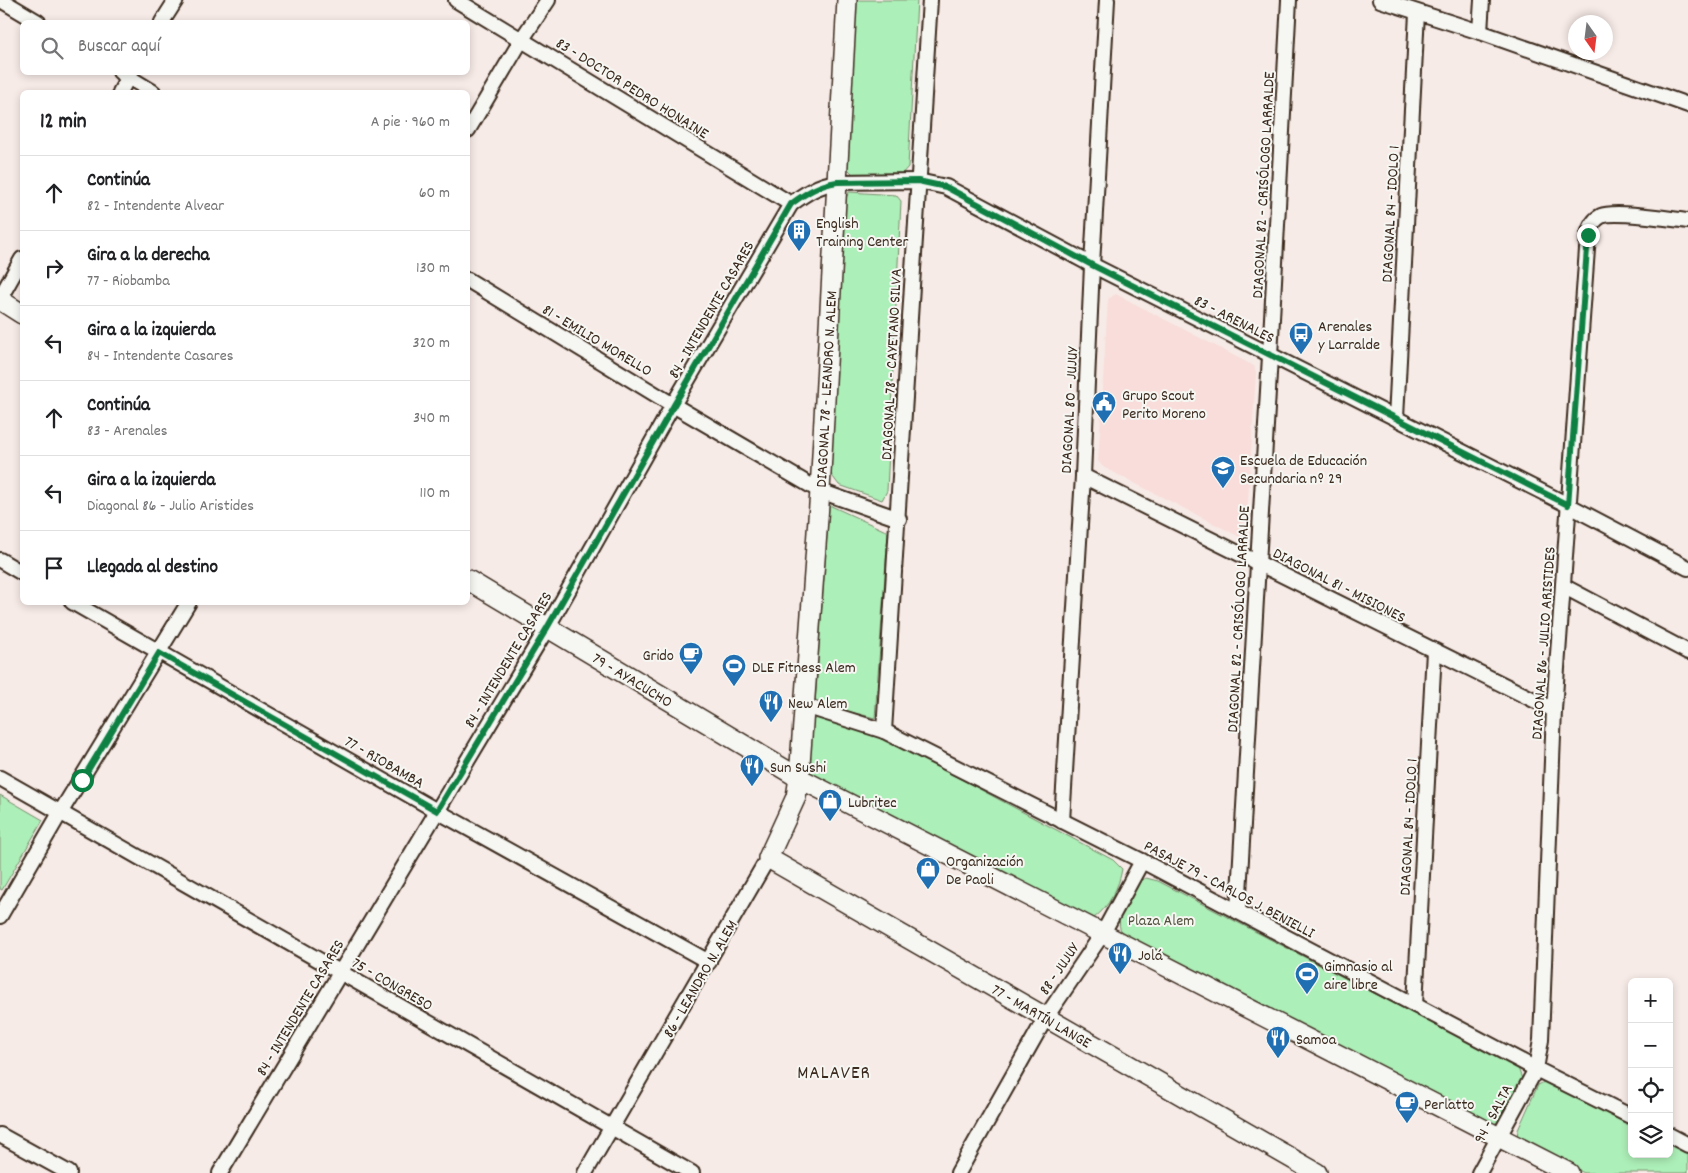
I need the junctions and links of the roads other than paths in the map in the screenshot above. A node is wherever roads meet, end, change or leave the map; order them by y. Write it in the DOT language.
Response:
graph roads {
  1 [pos="1,0"];
  2 [pos="176,0"];
  3 [pos="456,0"];
  4 [pos="548,0"];
  5 [pos="847,0"];
  6 [pos="930,0"];
  7 [pos="1107,0"];
  8 [pos="1289,0"];
  9 [pos="1380,0"];
  10 [pos="1482,0"];
  11 [pos="1418,13"];
  12 [pos="35,20"];
  13 [pos="163,20"];
  14 [pos="1480,32"];
  15 [pos="522,39"];
  16 [pos="127,75"];
  17 [pos="128,75"];
  18 [pos="121,90"];
  19 [pos="150,90"];
  20 [pos="1688,105"];
  21 [pos="470,127"];
  22 [pos="918,181"];
  23 [pos="837,182"];
  24 [pos="791,204"];
  25 [pos="1688,221"];
  26 [pos="20,263"];
  27 [pos="1092,265"];
  28 [pos="470,281"];
  29 [pos="0,299"];
  30 [pos="20,313"];
  31 [pos="1270,356"];
  32 [pos="674,405"];
  33 [pos="1396,418"];
  34 [pos="1083,476"];
  35 [pos="820,491"];
  36 [pos="1568,505"];
  37 [pos="899,519"];
  38 [pos="0,560"];
  39 [pos="1258,562"];
  40 [pos="1688,568"];
  41 [pos="20,572"];
  42 [pos="470,581"];
  43 [pos="1563,586"];
  44 [pos="77,605"];
  45 [pos="187,605"];
  46 [pos="547,628"];
  47 [pos="1434,651"];
  48 [pos="1688,652"];
  49 [pos="159,653"];
  50 [pos="805,706"];
  51 [pos="1554,710"];
  52 [pos="884,730"];
  53 [pos="0,778"];
  54 [pos="799,778"];
  55 [pos="437,811"];
  56 [pos="60,813"];
  57 [pos="1062,821"];
  58 [pos="768,858"];
  59 [pos="1142,861"];
  60 [pos="1238,911"];
  61 [pos="0,916"];
  62 [pos="1103,933"];
  63 [pos="709,962"];
  64 [pos="339,973"];
  65 [pos="1415,1005"];
  66 [pos="1046,1018"];
  67 [pos="1536,1069"];
  68 [pos="1628,1115"];
  69 [pos="611,1128"];
  70 [pos="0,1135"];
  71 [pos="1499,1138"];
  72 [pos="1673,1138"];
  73 [pos="1688,1145"];
  74 [pos="69,1173"];
  75 [pos="220,1173"];
  76 [pos="585,1173"];
  77 [pos="692,1173"];
  78 [pos="958,1173"];
  79 [pos="1317,1173"];
  80 [pos="1479,1173"];
  81 [pos="1569,1173"];
  1 -- 12 [label="street"];
  2 -- 13 [label="street"];
  3 -- 15 [label="street, 83 - DOCTOR PEDRO HONAINE"];
  4 -- 15 [label="street"];
  5 -- 23 [label="street, DIAGONAL 78 - LEANDRO N. ALEM"];
  6 -- 22 [label="street, DIAGONAL 78 - CAYETANO SILVA"];
  7 -- 27 [label="street, DIAGONAL 80 - JUJUY"];
  8 -- 31 [label="street, DIAGONAL 82 - CRISÓLOGO LARRALDE"];
  9 -- 11 [label="street"];
  10 -- 14 [label="street"];
  11 -- 14 [label="street"];
  11 -- 33 [label="street, DIAGONAL 84 - IDOLO 1"];
  14 -- 20 [label="street"];
  15 -- 21 [label="street"];
  15 -- 24 [label="street, 83 - DOCTOR PEDRO HONAINE"];
  16 -- 18 [label="street"];
  17 -- 19 [label="street"];
  22 -- 23 [label="street, 83 - ARENALES"];
  22 -- 27 [label="street, 83 - ARENALES"];
  22 -- 37 [label="street, DIAGONAL 78 - CAYETANO SILVA"];
  23 -- 24 [label="street, 84 - INTENDENTE CASARES"];
  23 -- 35 [label="street, DIAGONAL 78 - LEANDRO N. ALEM"];
  24 -- 32 [label="street, 84 - INTENDENTE CASARES"];
  25 -- 36 [label="street, DIAGONAL 86 - JULIO ARISTIDES"];
  26 -- 29 [label="street"];
  27 -- 31 [label="street, 83 - ARENALES"];
  27 -- 34 [label="street, DIAGONAL 80 - JUJUY"];
  28 -- 32 [label="street, 81 - EMILIO MORELLO"];
  29 -- 30 [label="street"];
  31 -- 33 [label="street, 83 - ARENALES"];
  31 -- 39 [label="street, DIAGONAL 82 - CRISÓLOGO LARRALDE"];
  32 -- 35 [label="street, 81 - EMILIO MORELLO"];
  32 -- 46 [label="street, 84 - INTENDENTE CASARES"];
  33 -- 36 [label="street, 83 - ARENALES"];
  34 -- 39 [label="street, DIAGONAL 81 - MISIONES"];
  34 -- 57 [label="street, DIAGONAL 80 - JUJUY"];
  35 -- 37 [label="street, 81 - EMILIO MORELLO"];
  35 -- 50 [label="street, DIAGONAL 78 - LEANDRO N. ALEM"];
  36 -- 40 [label="street, 83 - ARENALES"];
  36 -- 43 [label="street, DIAGONAL 86 - JULIO ARISTIDES"];
  37 -- 52 [label="street, DIAGONAL 78 - CAYETANO SILVA"];
  38 -- 41 [label="street"];
  39 -- 47 [label="street, DIAGONAL 81 - MISIONES"];
  39 -- 60 [label="street, DIAGONAL 82 - CRISÓLOGO LARRALDE"];
  42 -- 46 [label="street, 79 - AYACUCHO"];
  43 -- 48 [label="street"];
  43 -- 51 [label="street, DIAGONAL 86 - JULIO ARISTIDES"];
  44 -- 49 [label="street, 77 - RIOBAMBA"];
  45 -- 49 [label="street"];
  46 -- 54 [label="street, 79 - AYACUCHO"];
  46 -- 55 [label="street, 84 - INTENDENTE CASARES"];
  47 -- 51 [label="street, DIAGONAL 81 - MISIONES"];
  47 -- 65 [label="street, DIAGONAL 84 - IDOLO 1"];
  49 -- 55 [label="street, 77 - RIOBAMBA"];
  49 -- 56 [label="street"];
  50 -- 52 [label="street, PASAJE 79 - CARLOS J. BENIELLI"];
  50 -- 54 [label="street, DIAGONAL 78 - LEANDRO N. ALEM"];
  51 -- 67 [label="street, DIAGONAL 86 - JULIO ARISTIDES"];
  52 -- 57 [label="street, PASAJE 79 - CARLOS J. BENIELLI"];
  53 -- 56 [label="street, 75 - CONGRESO"];
  54 -- 58 [label="street, 86 - LEANDRO N. ALEM"];
  54 -- 62 [label="street, 79 - AYACUCHO"];
  55 -- 63 [label="street, 77 - RIOBAMBA"];
  55 -- 64 [label="street, 84 - INTENDENTE CASARES"];
  56 -- 61 [label="street"];
  56 -- 64 [label="street, 75 - CONGRESO"];
  57 -- 59 [label="street, PASAJE 79 - CARLOS J. BENIELLI"];
  58 -- 63 [label="street, 86 - LEANDRO N. ALEM"];
  58 -- 66 [label="street, 77 - MARTÍN LANGE"];
  59 -- 60 [label="street, PASAJE 79 - CARLOS J. BENIELLI"];
  59 -- 62 [label="street, 88 - JUJUY"];
  60 -- 65 [label="street, PASAJE 79 - CARLOS J. BENIELLI"];
  62 -- 66 [label="street, 88 - JUJUY"];
  62 -- 71 [label="street, 79 - AYACUCHO"];
  63 -- 69 [label="street, 86 - LEANDRO N. ALEM"];
  64 -- 69 [label="street, 75 - CONGRESO"];
  64 -- 75 [label="street, 84 - INTENDENTE CASARES"];
  65 -- 67 [label="street, PASAJE 79 - CARLOS J. BENIELLI"];
  66 -- 78 [label="street, 88 - JUJUY"];
  66 -- 79 [label="street, 77 - MARTÍN LANGE"];
  67 -- 68 [label="street, PASAJE 79 - CARLOS J. BENIELLI"];
  67 -- 71 [label="street, 94 - SALTA"];
  69 -- 76 [label="street, 86 - LEANDRO N. ALEM"];
  69 -- 77 [label="street, 75 - CONGRESO"];
  70 -- 74 [label="street"];
  71 -- 80 [label="street, 94 - SALTA"];
  71 -- 81 [label="street, 79 - AYACUCHO"];
  72 -- 73 [label="street"];
}
